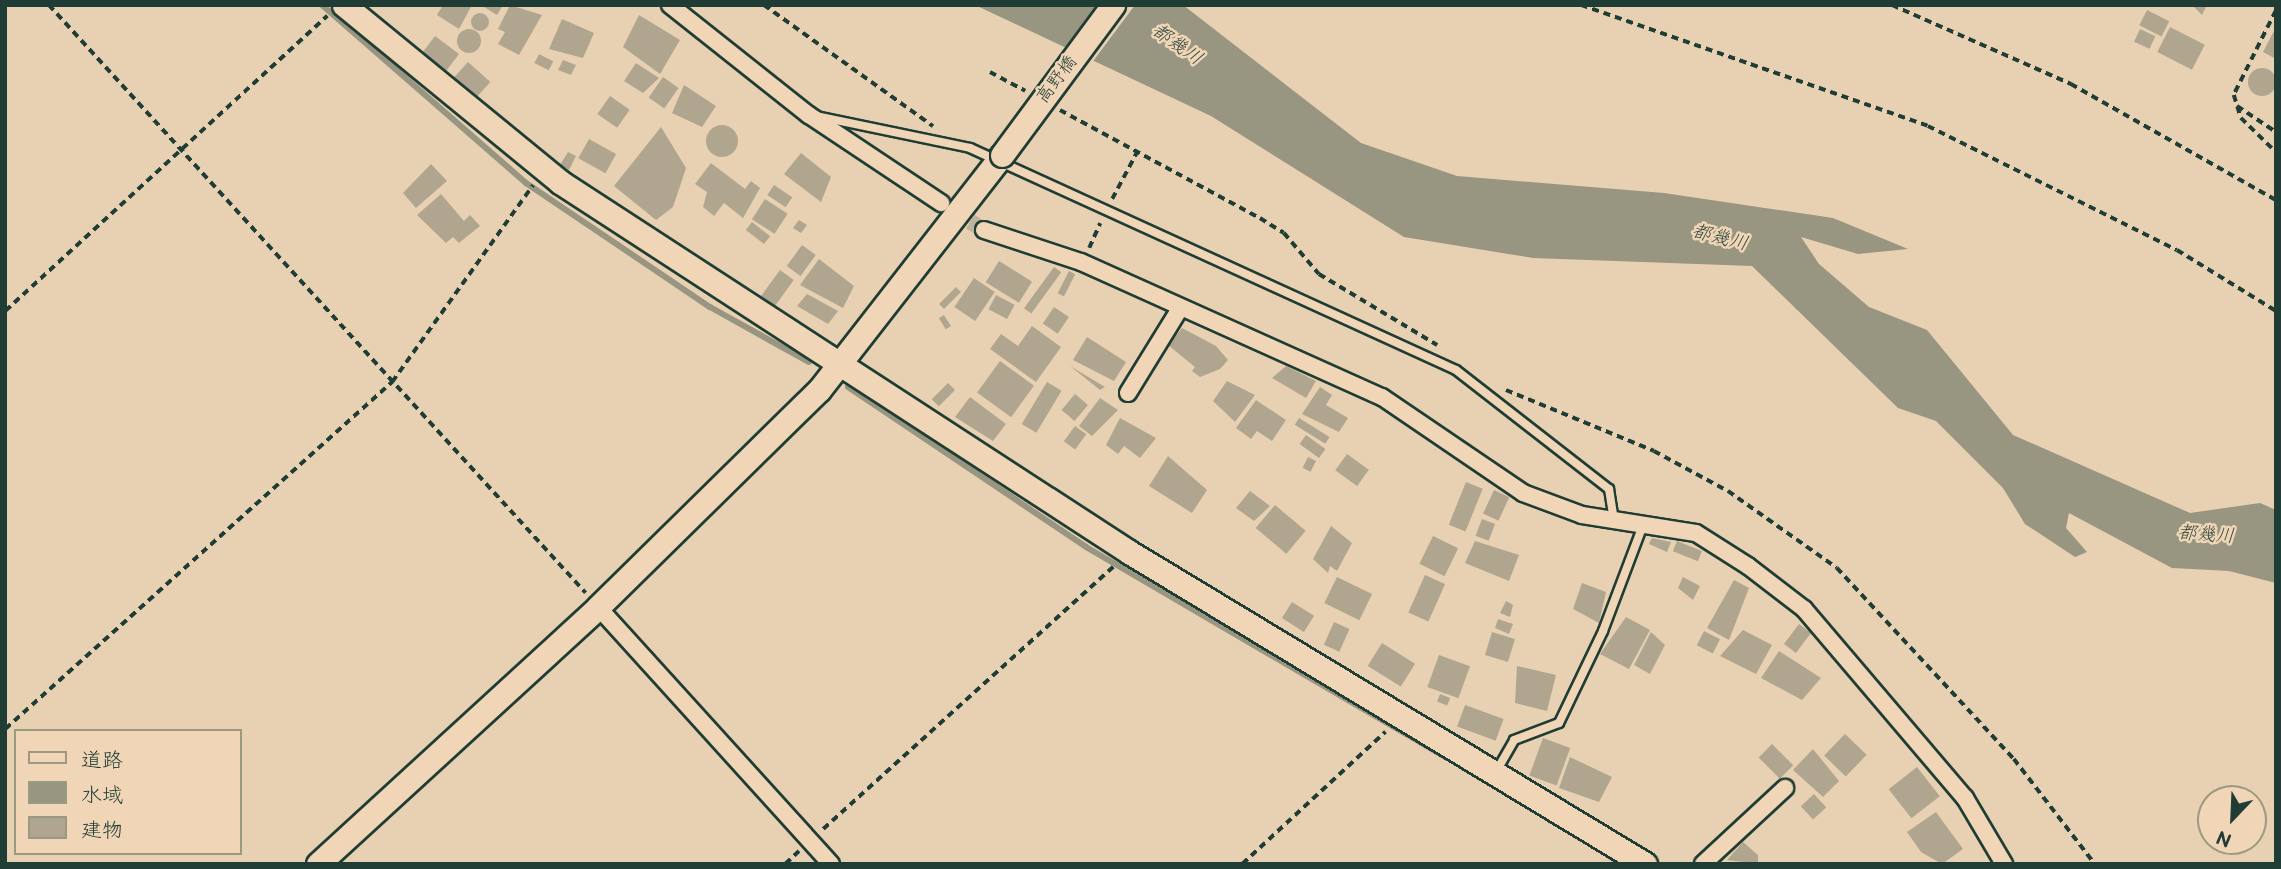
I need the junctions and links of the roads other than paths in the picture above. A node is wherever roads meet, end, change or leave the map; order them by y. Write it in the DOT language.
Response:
graph roads {
  1 [pos="341,5"];
  2 [pos="670,5"];
  3 [pos="1113,5"];
  4 [pos="809,115"];
  5 [pos="1000,158"];
  6 [pos="941,203"];
  7 [pos="984,230"];
  8 [pos="1179,310"];
  9 [pos="841,365"];
  10 [pos="1128,393"];
  11 [pos="1614,520"];
  12 [pos="1643,525"];
  13 [pos="598,607"];
  14 [pos="1495,773"];
  15 [pos="1785,788"];
  16 [pos="318,864"];
  17 [pos="831,864"];
  18 [pos="1645,864"];
  19 [pos="1703,864"];
  20 [pos="2004,864"];
  1 -- 9 [label="street"];
  2 -- 4 [label="street"];
  3 -- 5 [label="street, 高野橋, bridge"];
  4 -- 5 [label="lane"];
  4 -- 6 [label="street"];
  5 -- 9 [label="street, 高野橋"];
  5 -- 11 [label="lane"];
  7 -- 8 [label="street"];
  8 -- 10 [label="street"];
  8 -- 11 [label="street"];
  9 -- 13 [label="street, 高野橋"];
  9 -- 14 [label="street"];
  11 -- 12 [label="street"];
  12 -- 14 [label="lane"];
  12 -- 20 [label="street"];
  13 -- 16 [label="street, 高野橋"];
  13 -- 17 [label="street"];
  14 -- 18 [label="street"];
  15 -- 19 [label="street"];
}
